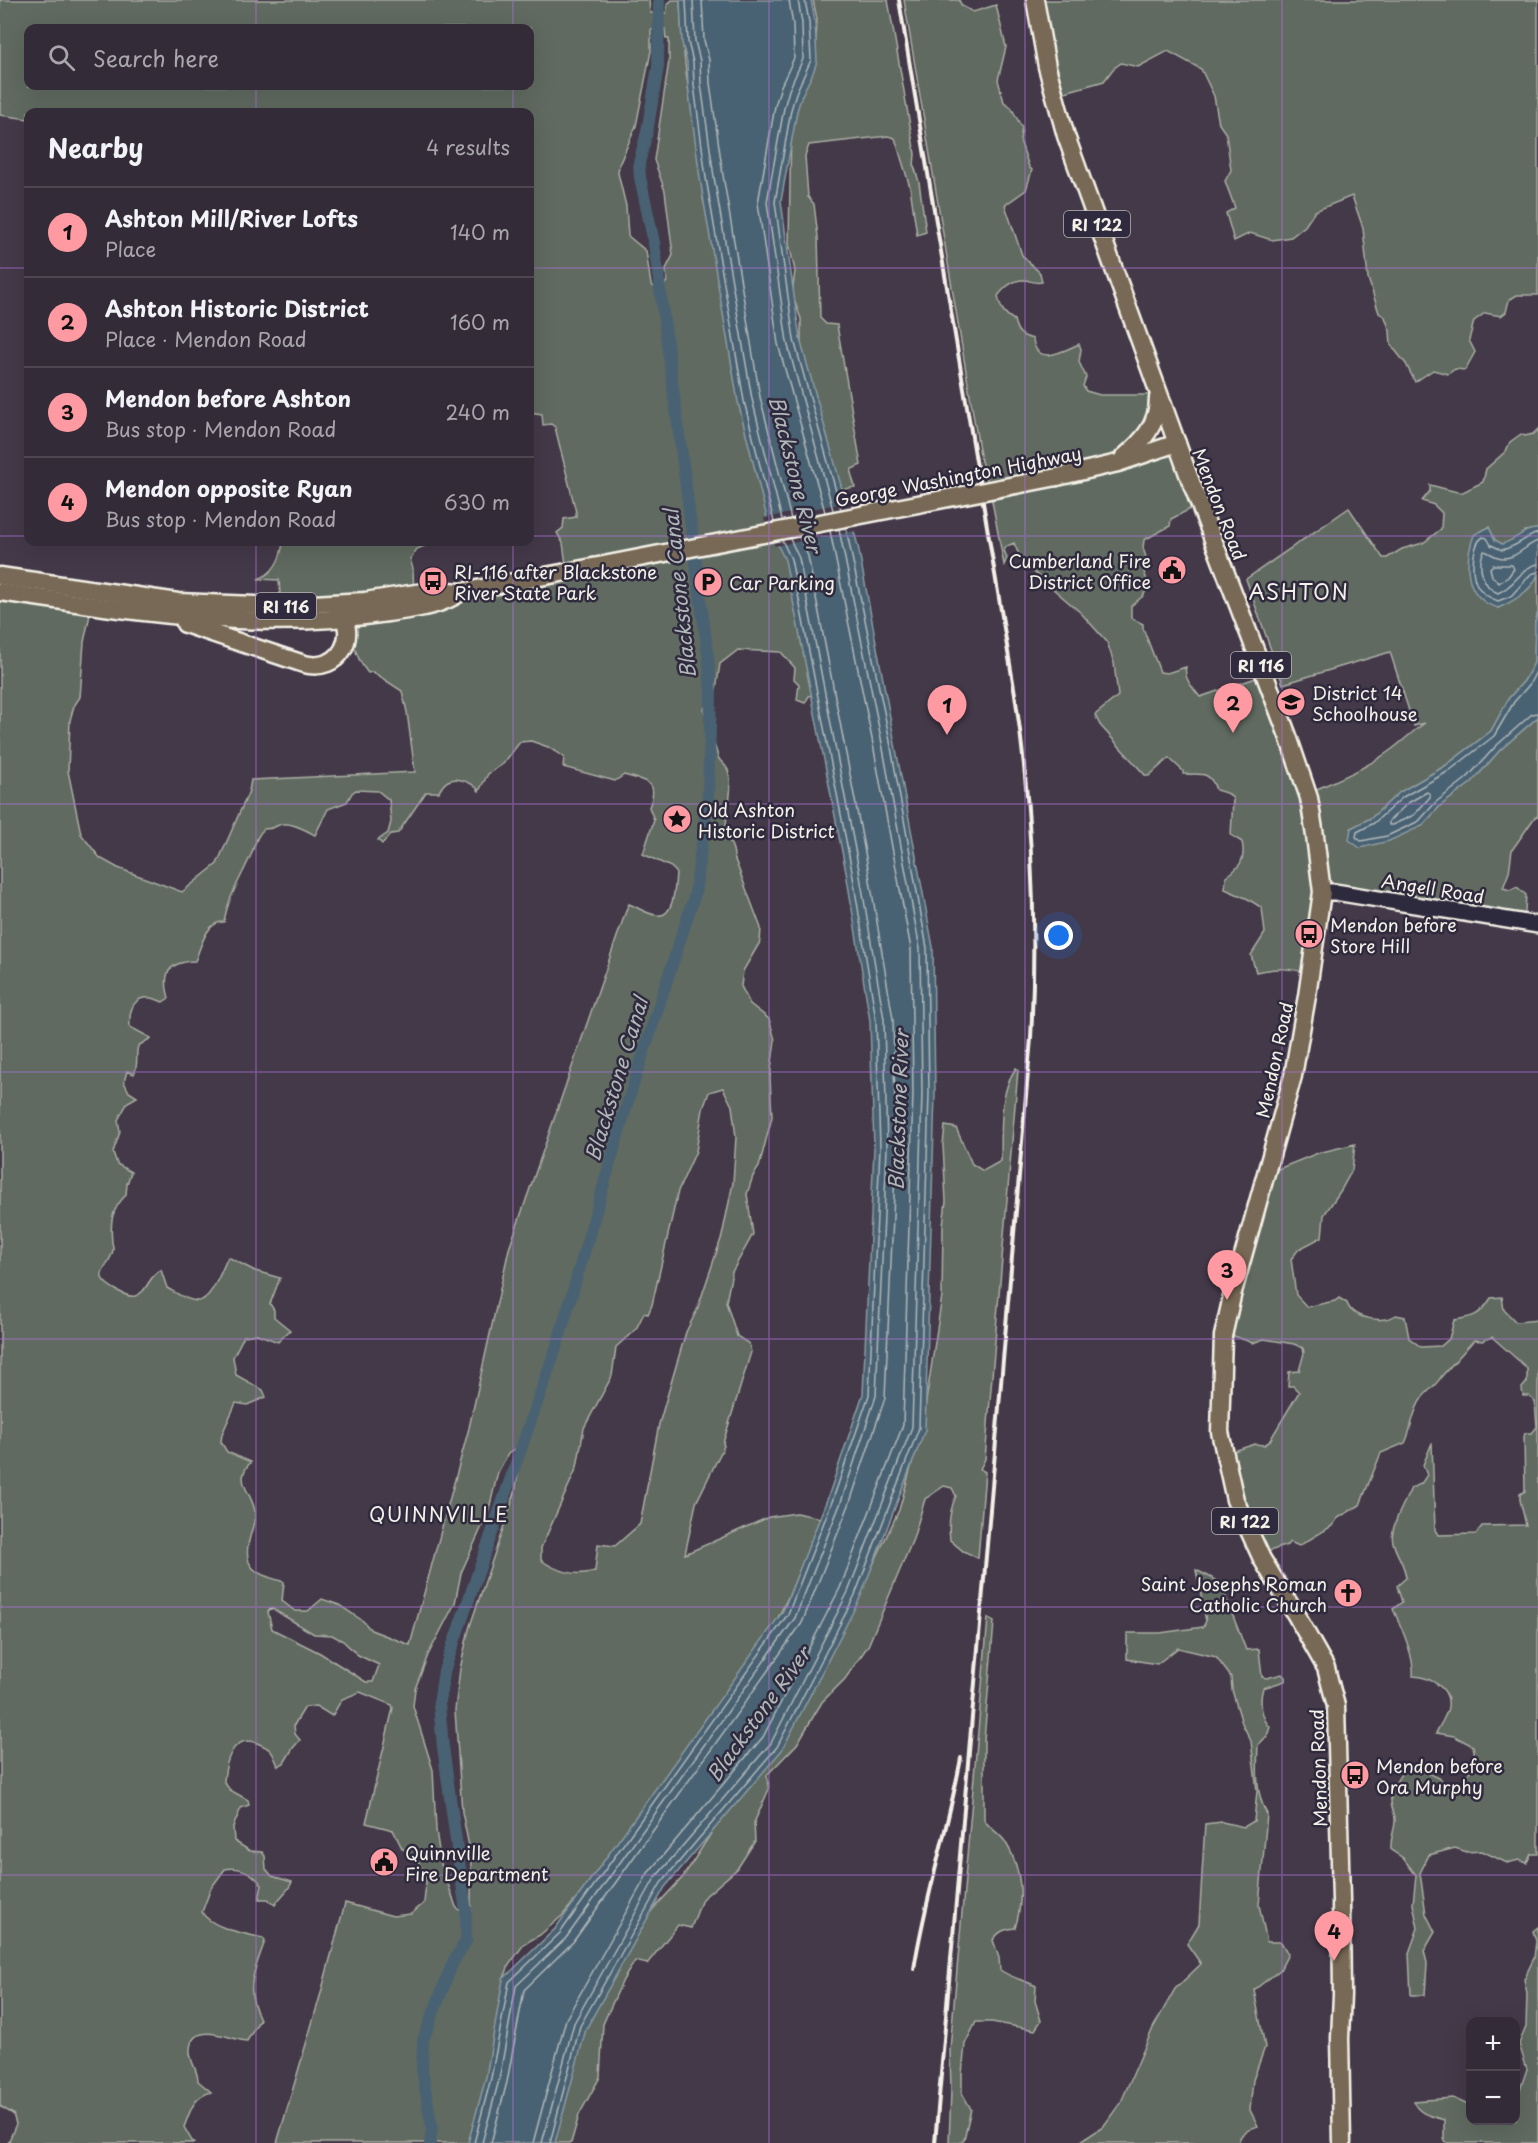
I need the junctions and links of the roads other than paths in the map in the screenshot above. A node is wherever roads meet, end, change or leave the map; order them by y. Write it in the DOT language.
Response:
graph roads {
  1 [pos="1035,0"];
  2 [pos="1157,385"];
  3 [pos="1176,443"];
  4 [pos="1118,463"];
  5 [pos="0,576"];
  6 [pos="0,592"];
  7 [pos="461,592"];
  8 [pos="332,604"];
  9 [pos="152,614"];
  10 [pos="344,618"];
  11 [pos="1322,892"];
  12 [pos="1538,925"];
  13 [pos="1342,2143"];
  1 -- 2 [label="main road, Mendon Road / RI 122"];
  2 -- 3 [label="main road, Mendon Road / RI 122"];
  2 -- 4 [label="main road"];
  3 -- 4 [label="main road, George Washington Highway / RI 116"];
  3 -- 11 [label="main road, Mendon Road / RI 116"];
  4 -- 7 [label="main road, George Washington Highway / RI 116, bridge"];
  5 -- 8 [label="main road, George Washington Highway / RI 116"];
  6 -- 9 [label="main road, George Washington Highway / RI 116"];
  7 -- 8 [label="main road, George Washington Highway / RI 116"];
  7 -- 10 [label="main road, George Washington Highway / RI 116"];
  8 -- 10 [label="main road"];
  9 -- 10 [label="main road, George Washington Highway / RI 116"];
  9 -- 10 [label="main road"];
  11 -- 12 [label="main road, Angell Road"];
  11 -- 13 [label="main road, Mendon Road / RI 122"];
}
